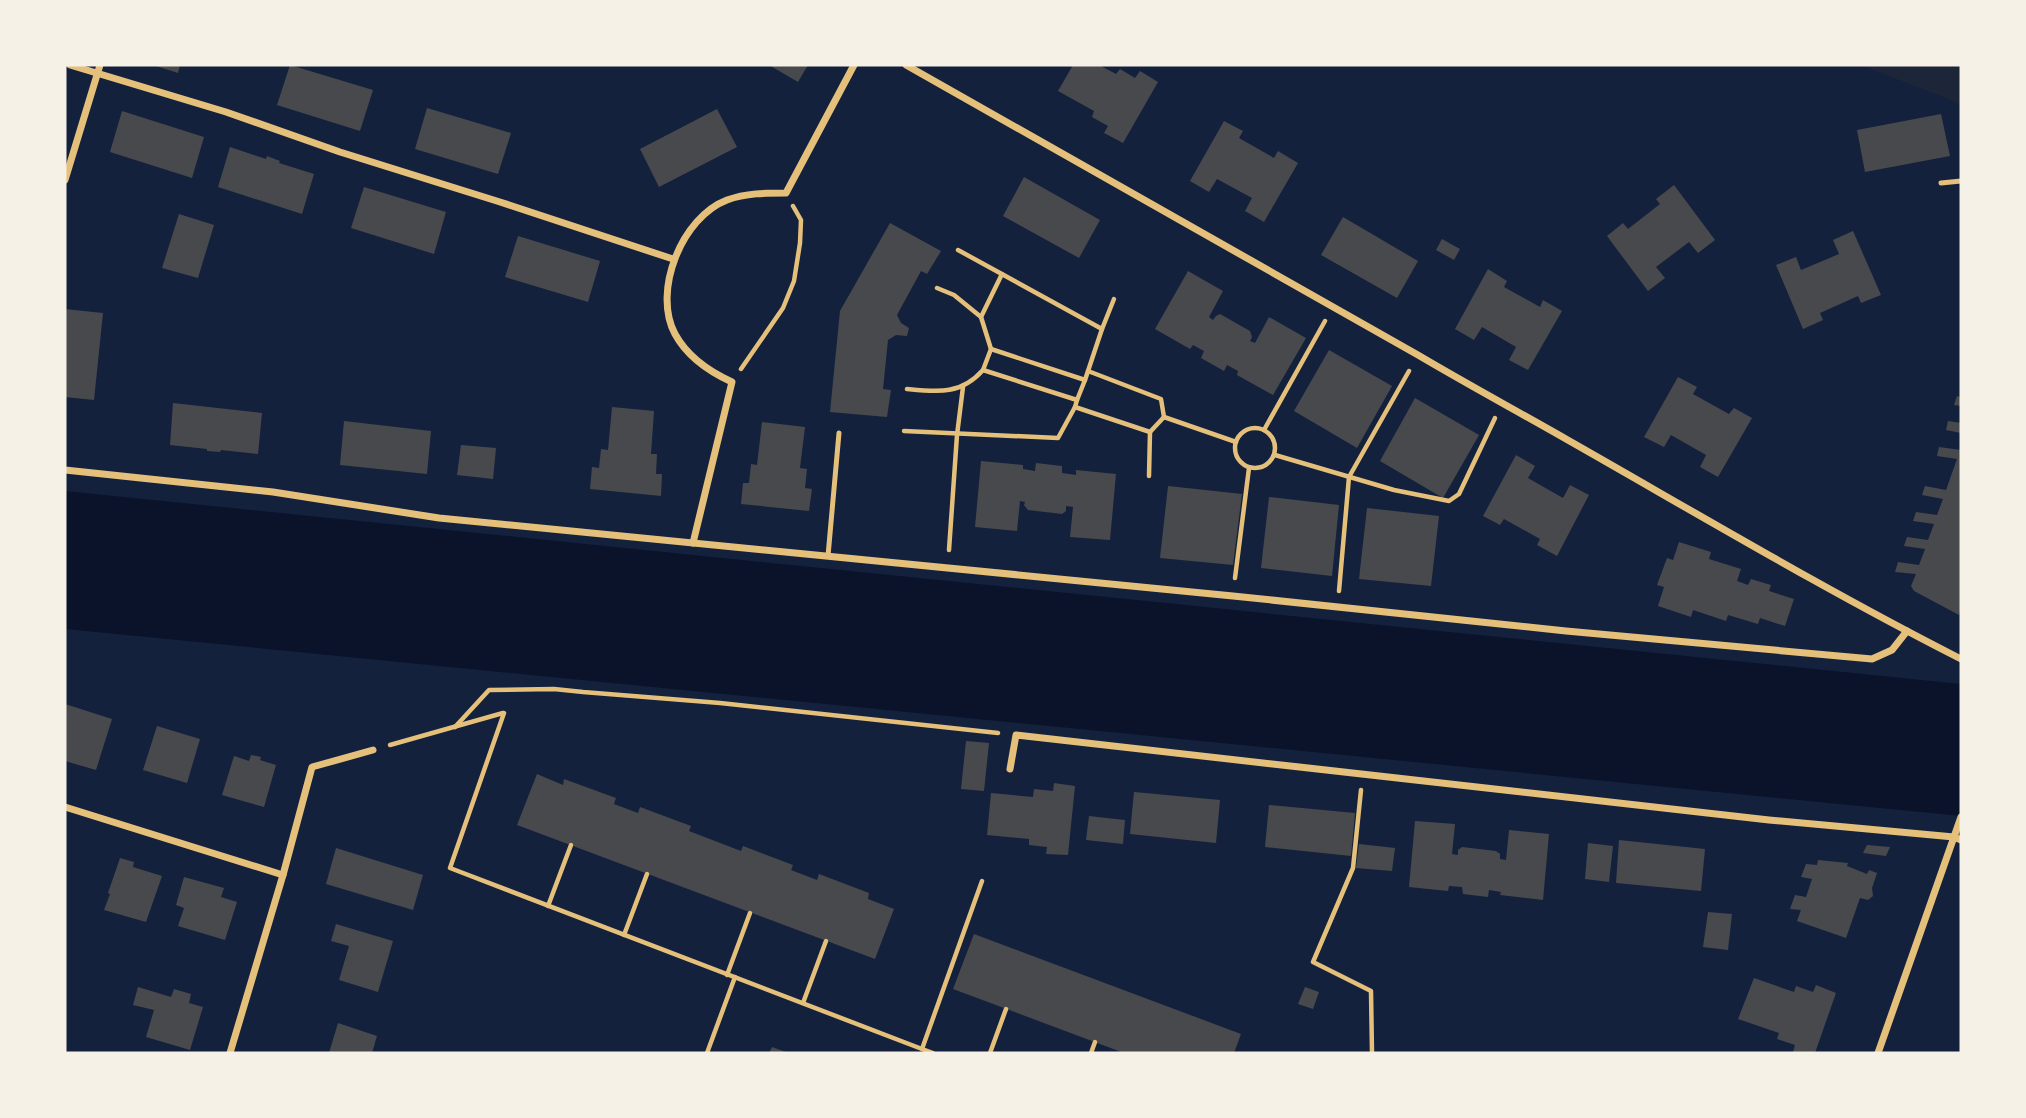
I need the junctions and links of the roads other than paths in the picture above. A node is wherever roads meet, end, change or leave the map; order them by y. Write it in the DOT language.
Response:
graph roads {
  1 [pos="70,65"];
  2 [pos="854,65"];
  3 [pos="906,65"];
  4 [pos="98,69"];
  5 [pos="65,180"];
  6 [pos="1961,181"];
  7 [pos="1941,183"];
  8 [pos="673,259"];
  9 [pos="839,433"];
  10 [pos="65,470"];
  11 [pos="693,543"];
  12 [pos="828,556"];
  13 [pos="1906,632"];
  14 [pos="1961,659"];
  15 [pos="373,750"];
  16 [pos="1010,769"];
  17 [pos="65,807"];
  18 [pos="1960,819"];
  19 [pos="1957,838"];
  20 [pos="283,875"];
  21 [pos="230,1053"];
  22 [pos="1878,1053"];
  1 -- 4 [label="street"];
  2 -- 8 [label="street"];
  3 -- 13 [label="street"];
  4 -- 5 [label="street"];
  4 -- 8 [label="street"];
  6 -- 7 [label="lane"];
  8 -- 11 [label="street"];
  9 -- 12 [label="lane"];
  10 -- 11 [label="street"];
  11 -- 12 [label="street"];
  12 -- 13 [label="street"];
  13 -- 14 [label="street"];
  15 -- 20 [label="street"];
  16 -- 19 [label="street"];
  17 -- 20 [label="street"];
  18 -- 19 [label="street"];
  19 -- 22 [label="street"];
  20 -- 21 [label="street"];
}
